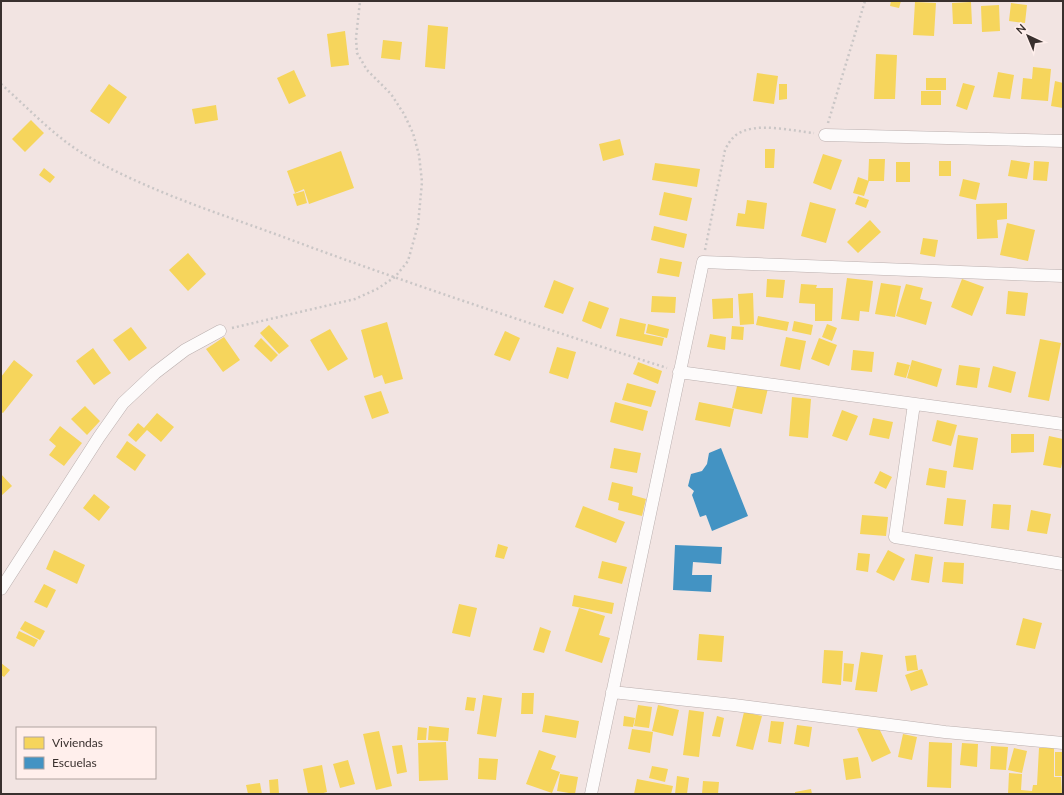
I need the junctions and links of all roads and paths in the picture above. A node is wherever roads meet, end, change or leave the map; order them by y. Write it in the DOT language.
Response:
graph roads {
  1 [pos="360,1"];
  2 [pos="865,1"];
  3 [pos="1,84"];
  4 [pos="824,134"];
  5 [pos="1063,141"];
  6 [pos="703,262"];
  7 [pos="1063,276"];
  8 [pos="395,277"];
  9 [pos="220,331"];
  10 [pos="679,372"];
  11 [pos="914,404"];
  12 [pos="1063,424"];
  13 [pos="1063,564"];
  14 [pos="1,589"];
  15 [pos="612,692"];
  16 [pos="1063,743"];
  17 [pos="591,794"];
  1 -- 8 [label="path"];
  2 -- 4 [label="path"];
  3 -- 8 [label="path"];
  4 -- 5 [label="street"];
  4 -- 6 [label="path"];
  6 -- 7 [label="street"];
  6 -- 10 [label="street"];
  8 -- 9 [label="path"];
  8 -- 10 [label="path"];
  9 -- 14 [label="street"];
  10 -- 11 [label="street"];
  10 -- 15 [label="street"];
  11 -- 12 [label="street"];
  11 -- 13 [label="street"];
  15 -- 16 [label="street"];
  15 -- 17 [label="street"];
}
